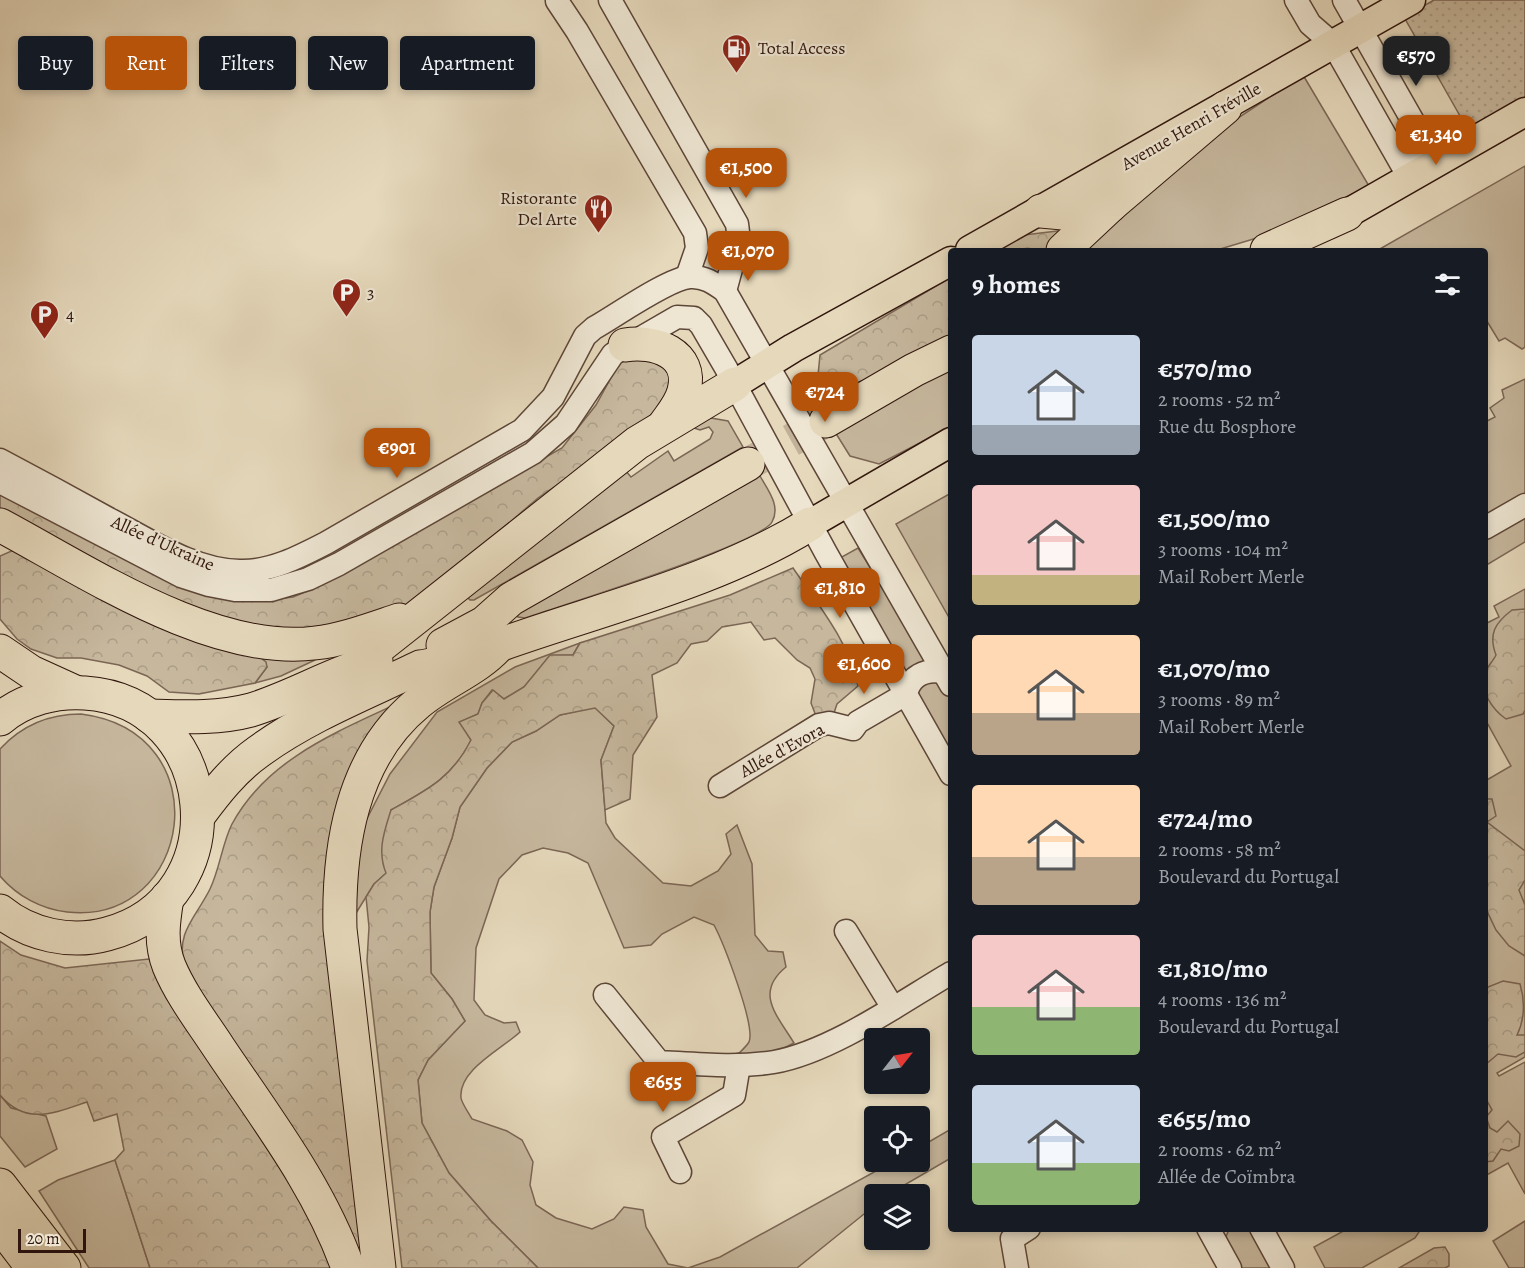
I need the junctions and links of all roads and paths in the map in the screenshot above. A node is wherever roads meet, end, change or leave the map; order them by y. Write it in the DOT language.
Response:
graph roads {
  1 [pos="559,0"];
  2 [pos="610,0"];
  3 [pos="1296,0"];
  4 [pos="1344,0"];
  5 [pos="1411,0"];
  6 [pos="1360,29"];
  7 [pos="1333,44"];
  8 [pos="1225,108"];
  9 [pos="1525,112"];
  10 [pos="1410,179"];
  11 [pos="1111,205"];
  12 [pos="1041,211"];
  13 [pos="1347,214"];
  14 [pos="974,248"];
  15 [pos="1065,248"];
  16 [pos="1271,248"];
  17 [pos="1286,248"];
  18 [pos="948,263"];
  19 [pos="687,277"];
  20 [pos="724,291"];
  21 [pos="625,345"];
  22 [pos="948,345"];
  23 [pos="948,353"];
  24 [pos="768,364"];
  25 [pos="914,370"];
  26 [pos="735,384"];
  27 [pos="826,421"];
  28 [pos="664,425"];
  29 [pos="948,444"];
  30 [pos="0,460"];
  31 [pos="748,464"];
  32 [pos="0,482"];
  33 [pos="848,502"];
  34 [pos="1525,505"];
  35 [pos="810,524"];
  36 [pos="0,525"];
  37 [pos="1488,526"];
  38 [pos="511,599"];
  39 [pos="429,609"];
  40 [pos="500,645"];
  41 [pos="0,651"];
  42 [pos="355,666"];
  43 [pos="420,667"];
  44 [pos="947,678"];
  45 [pos="75,692"];
  46 [pos="906,694"];
  47 [pos="149,716"];
  48 [pos="0,719"];
  49 [pos="943,749"];
  50 [pos="948,765"];
  51 [pos="720,786"];
  52 [pos="199,815"];
  53 [pos="167,898"];
  54 [pos="1,913"];
  55 [pos="846,931"];
  56 [pos="948,976"];
  57 [pos="605,995"];
  58 [pos="893,1008"];
  59 [pos="739,1065"];
  60 [pos="680,1173"];
  61 [pos="0,1185"];
  62 [pos="0,1225"];
  63 [pos="1023,1232"];
  64 [pos="1212,1232"];
  65 [pos="1263,1232"];
  66 [pos="33,1268"];
  67 [pos="64,1268"];
  68 [pos="348,1268"];
  69 [pos="379,1268"];
  70 [pos="1017,1268"];
  71 [pos="1230,1268"];
  72 [pos="1283,1268"];
  1 -- 19 [label="street"];
  2 -- 20 [label="street"];
  3 -- 7 [label="street"];
  4 -- 6 [label="street"];
  5 -- 6 [label="main road, Avenue Henri Fréville"];
  6 -- 7 [label="main road, Avenue Henri Fréville"];
  6 -- 10 [label="street"];
  7 -- 8 [label="main road, Avenue Henri Fréville"];
  7 -- 10 [label="street"];
  8 -- 11 [label="highway"];
  8 -- 12 [label="main road, Avenue Henri Fréville"];
  9 -- 10 [label="main road"];
  10 -- 13 [label="main road"];
  11 -- 12 [label="highway"];
  11 -- 15 [label="highway"];
  12 -- 14 [label="main road, Avenue Henri Fréville"];
  13 -- 16 [label="highway"];
  13 -- 17 [label="main road"];
  18 -- 24 [label="main road"];
  19 -- 20 [label="street"];
  19 -- 30 [label="street, Allée d'Ukraine"];
  20 -- 24 [label="street"];
  21 -- 26 [label="street, Allée d'Ukraine"];
  21 -- 28 [label="highway"];
  21 -- 32 [label="street, Allée d'Ukraine"];
  22 -- 25 [label="highway"];
  23 -- 25 [label="highway"];
  24 -- 26 [label="main road"];
  24 -- 33 [label="street"];
  25 -- 27 [label="highway"];
  26 -- 28 [label="highway"];
  26 -- 35 [label="street"];
  28 -- 39 [label="highway"];
  29 -- 33 [label="main road"];
  31 -- 38 [label="highway"];
  33 -- 35 [label="main road"];
  33 -- 44 [label="street"];
  34 -- 37 [label="street"];
  35 -- 40 [label="highway"];
  35 -- 46 [label="street"];
  36 -- 39 [label="highway"];
  38 -- 42 [label="highway"];
  38 -- 43 [label="highway"];
  39 -- 42 [label="highway"];
  40 -- 43 [label="highway"];
  40 -- 69 [label="highway"];
  41 -- 45 [label="highway"];
  42 -- 47 [label="highway"];
  43 -- 52 [label="highway"];
  44 -- 46 [label="street, Allée d'Evora"];
  45 -- 47 [label="highway"];
  45 -- 48 [label="highway"];
  46 -- 49 [label="street"];
  46 -- 51 [label="street, Allée d'Evora"];
  47 -- 52 [label="highway"];
  49 -- 50 [label="street"];
  52 -- 53 [label="highway"];
  53 -- 54 [label="highway"];
  53 -- 68 [label="highway"];
  55 -- 58 [label="street"];
  56 -- 58 [label="street"];
  57 -- 59 [label="street"];
  58 -- 59 [label="street"];
  59 -- 60 [label="street"];
  61 -- 67 [label="highway"];
  62 -- 66 [label="highway"];
  63 -- 70 [label="street"];
  64 -- 71 [label="street"];
  65 -- 72 [label="street"];
}
